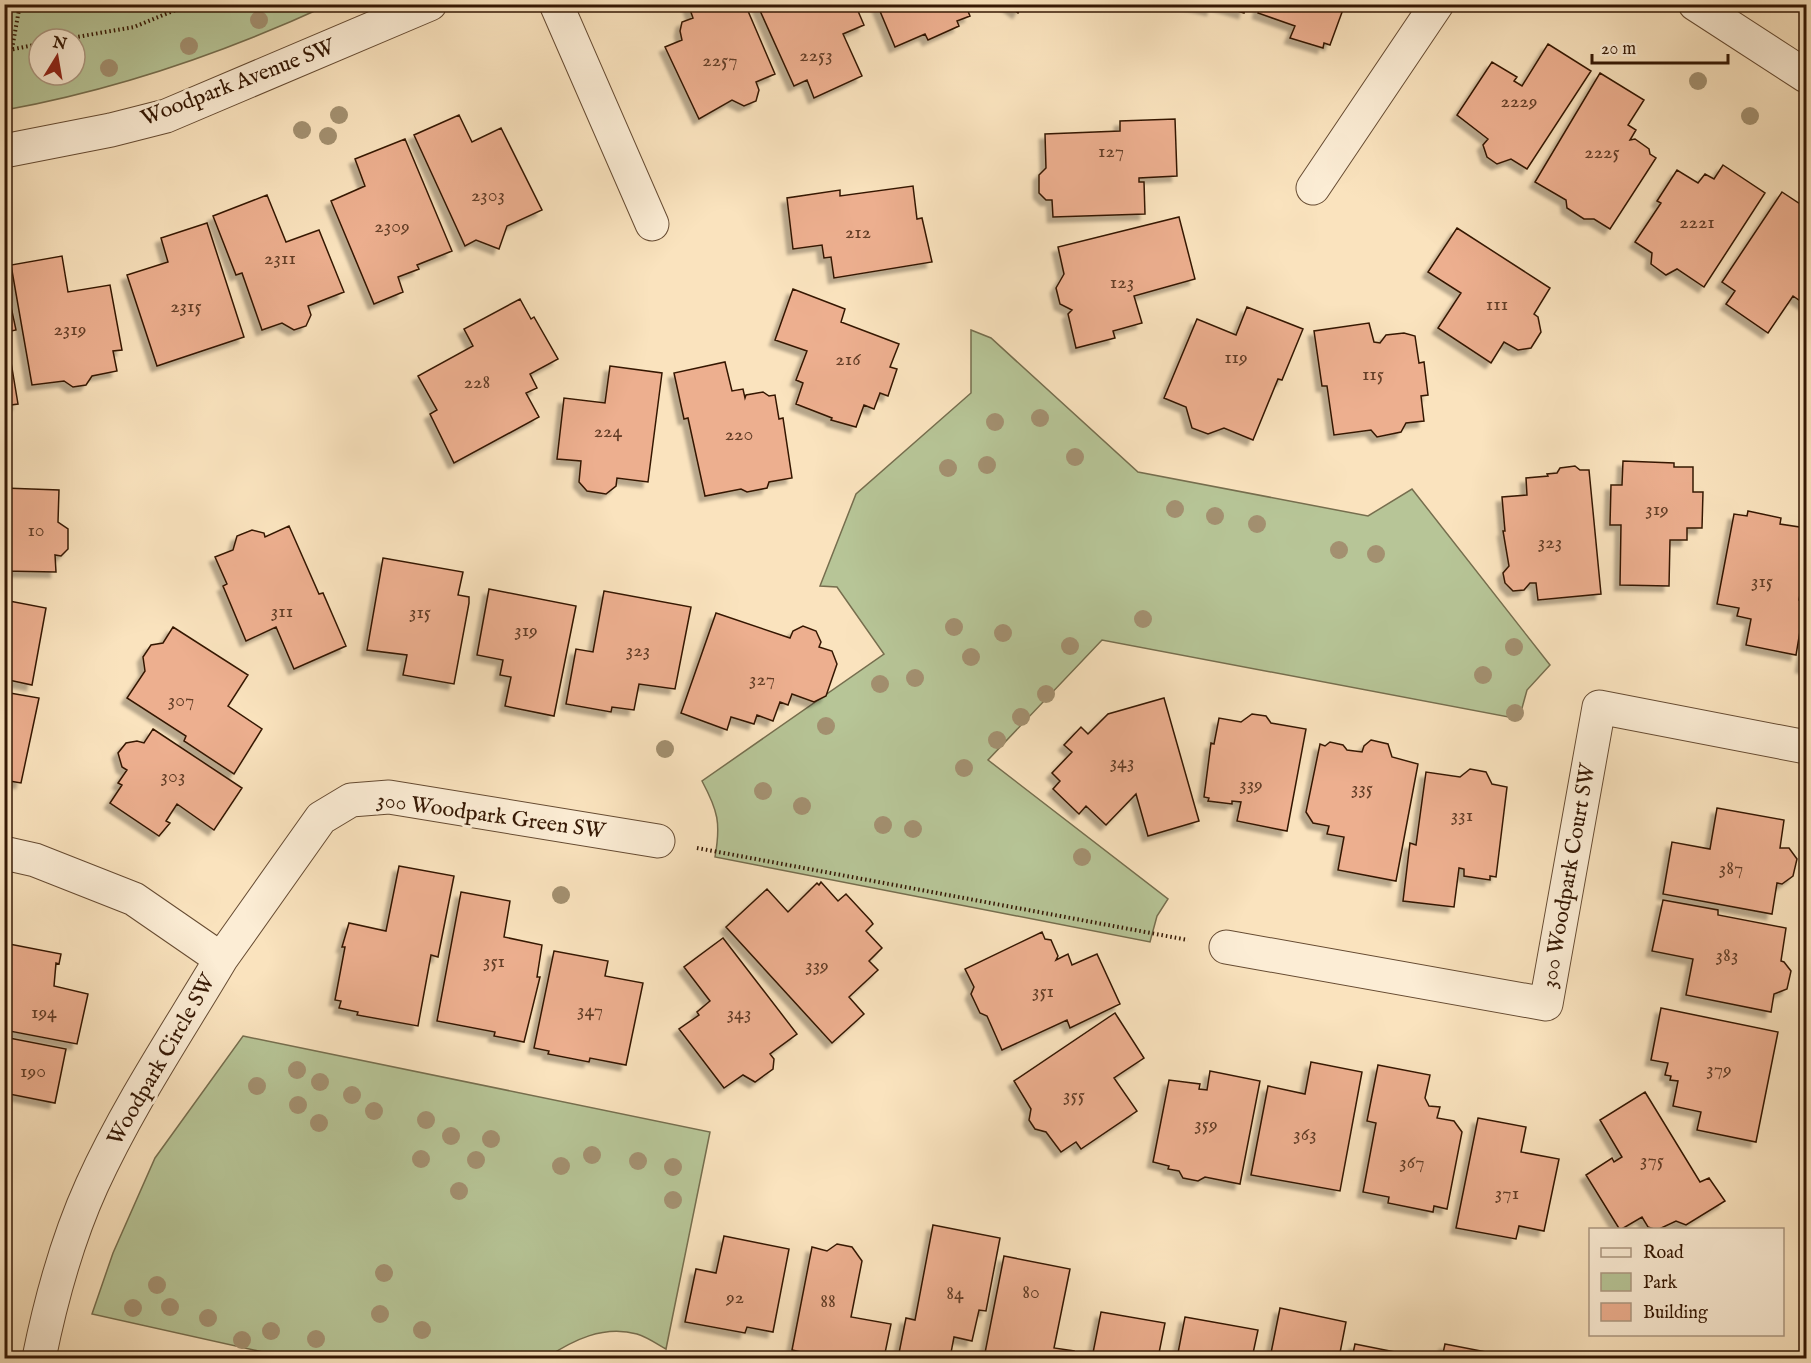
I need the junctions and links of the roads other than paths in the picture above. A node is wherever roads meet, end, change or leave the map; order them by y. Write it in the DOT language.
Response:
graph roads {
  1 [pos="430,4"];
  2 [pos="556,4"];
  3 [pos="1437,4"];
  4 [pos="1695,4"];
  5 [pos="1806,76"];
  6 [pos="4,151"];
  7 [pos="1313,188"];
  8 [pos="652,224"];
  9 [pos="1806,747"];
  10 [pos="658,840"];
  11 [pos="4,853"];
  12 [pos="1226,947"];
  13 [pos="221,959"];
  14 [pos="39,1359"];
  1 -- 6 [label="street, Woodpark Avenue SW"];
  2 -- 8 [label="street"];
  3 -- 7 [label="street"];
  4 -- 5 [label="street"];
  9 -- 12 [label="street, 300 Woodpark Court SW"];
  10 -- 13 [label="street, 300 Woodpark Green SW"];
  11 -- 13 [label="street, Woodpark Circle SW"];
  13 -- 14 [label="street, Woodpark Circle SW"];
}
